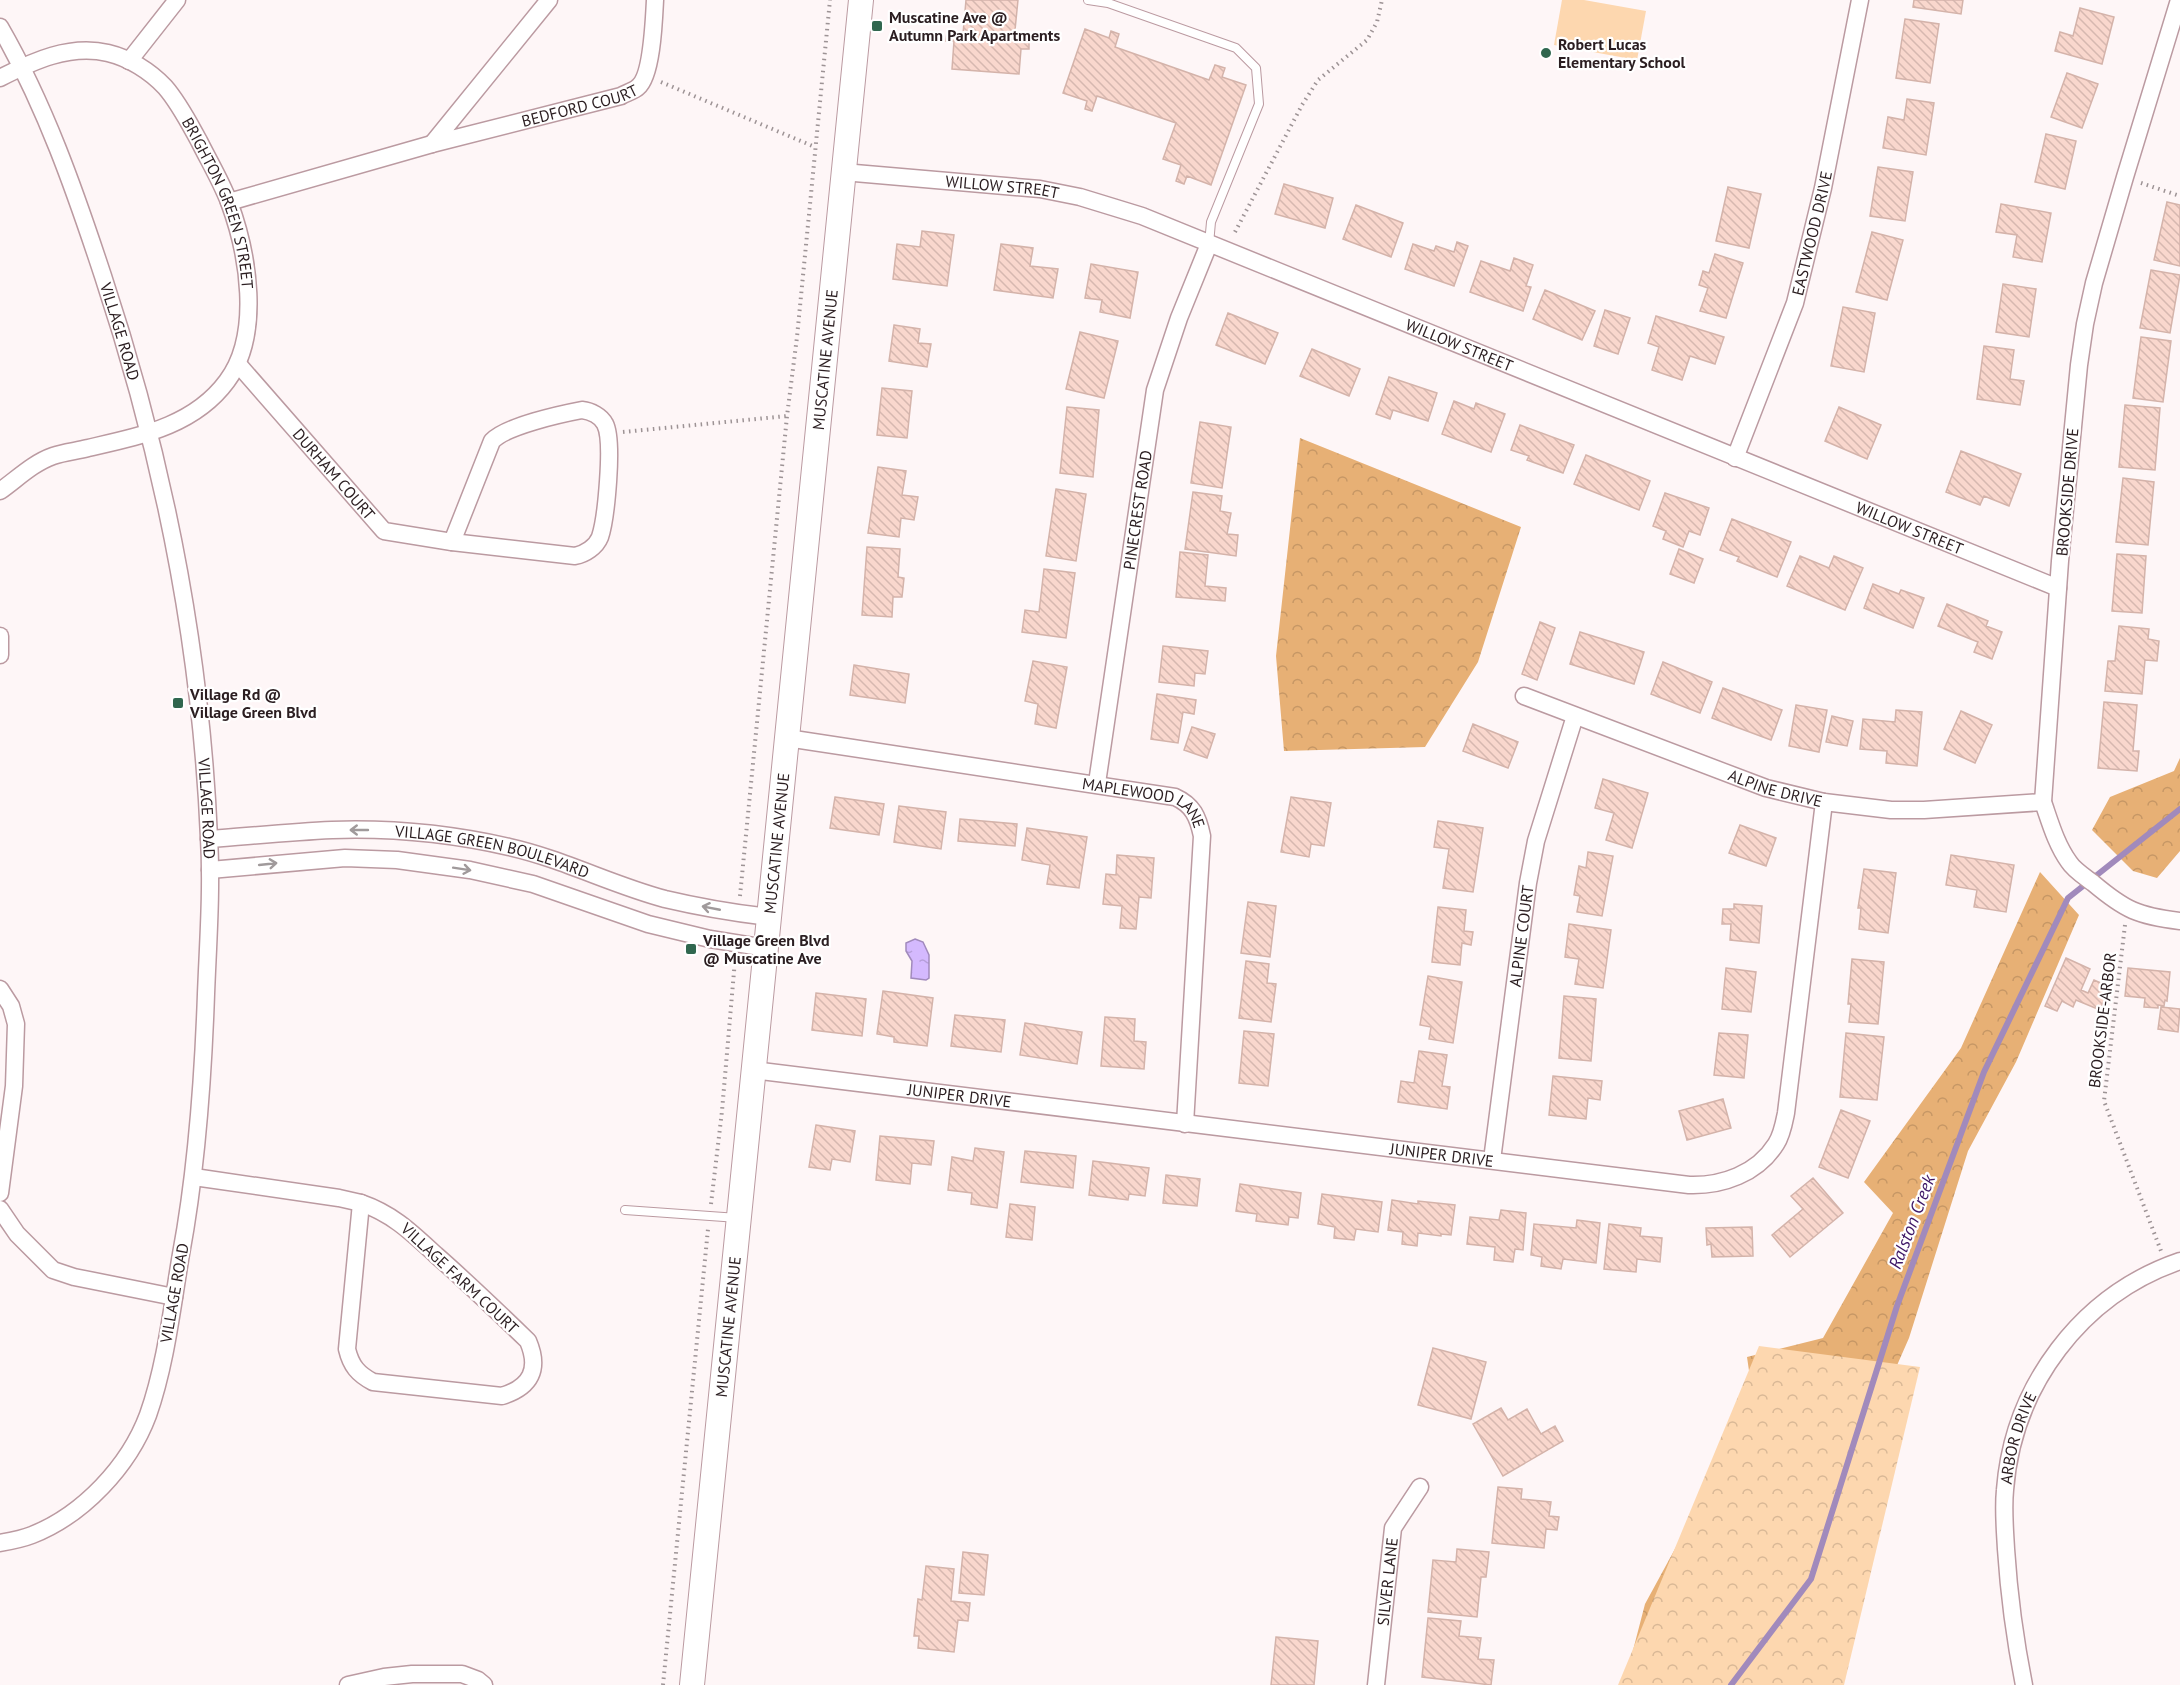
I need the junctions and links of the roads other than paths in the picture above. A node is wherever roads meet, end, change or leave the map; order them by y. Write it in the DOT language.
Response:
graph roads {
  1 [pos="177,0"];
  2 [pos="549,0"];
  3 [pos="656,0"];
  4 [pos="861,0"];
  5 [pos="1088,0"];
  6 [pos="1860,0"];
  7 [pos="2179,0"];
  8 [pos="0,27"];
  9 [pos="129,61"];
  10 [pos="22,67"];
  11 [pos="0,78"];
  12 [pos="432,144"];
  13 [pos="843,171"];
  14 [pos="229,201"];
  15 [pos="1209,244"];
  16 [pos="238,364"];
  17 [pos="148,434"];
  18 [pos="1735,458"];
  19 [pos="0,491"];
  20 [pos="452,542"];
  21 [pos="2058,588"];
  22 [pos="0,636"];
  23 [pos="0,655"];
  24 [pos="1524,696"];
  25 [pos="1575,716"];
  26 [pos="787,738"];
  27 [pos="1097,783"];
  28 [pos="1824,802"];
  29 [pos="2043,802"];
  30 [pos="209,839"];
  31 [pos="210,870"];
  32 [pos="769,917"];
  33 [pos="2180,921"];
  34 [pos="766,948"];
  35 [pos="0,989"];
  36 [pos="753,1070"];
  37 [pos="1185,1124"];
  38 [pos="1492,1160"];
  39 [pos="194,1177"];
  40 [pos="0,1193"];
  41 [pos="361,1203"];
  42 [pos="0,1209"];
  43 [pos="625,1210"];
  44 [pos="738,1218"];
  45 [pos="2173,1263"];
  46 [pos="174,1297"];
  47 [pos="1420,1487"];
  48 [pos="0,1543"];
  49 [pos="348,1685"];
  50 [pos="484,1685"];
  51 [pos="692,1685"];
  52 [pos="1376,1685"];
  53 [pos="2024,1685"];
  1 -- 9 [label="street"];
  2 -- 12 [label="street"];
  3 -- 12 [label="street, BEDFORD COURT"];
  4 -- 13 [label="main road, MUSCATINE AVENUE"];
  5 -- 15 [label="lane"];
  6 -- 18 [label="street, EASTWOOD DRIVE"];
  7 -- 21 [label="street, BROOKSIDE DRIVE"];
  8 -- 10 [label="street, VILLAGE ROAD"];
  9 -- 10 [label="street, BRIGHTON GREEN STREET"];
  9 -- 14 [label="street, BRIGHTON GREEN STREET"];
  10 -- 11 [label="street, BRIGHTON GREEN STREET"];
  10 -- 17 [label="street, VILLAGE ROAD"];
  12 -- 14 [label="street, BEDFORD COURT"];
  13 -- 15 [label="street, WILLOW STREET"];
  13 -- 26 [label="main road, MUSCATINE AVENUE"];
  14 -- 16 [label="street, BRIGHTON GREEN STREET"];
  15 -- 18 [label="street, WILLOW STREET"];
  15 -- 27 [label="street, PINECREST ROAD"];
  16 -- 17 [label="street, BRIGHTON GREEN STREET"];
  16 -- 20 [label="street, DURHAM COURT"];
  17 -- 19 [label="street, BRIGHTON GREEN STREET"];
  17 -- 30 [label="street, VILLAGE ROAD"];
  18 -- 21 [label="street, WILLOW STREET"];
  20 -- 20 [label="street, DURHAM COURT"];
  21 -- 29 [label="street, BROOKSIDE DRIVE"];
  22 -- 23 [label="street"];
  24 -- 25 [label="street, ALPINE DRIVE"];
  25 -- 28 [label="street, ALPINE DRIVE"];
  25 -- 38 [label="street, ALPINE COURT"];
  26 -- 27 [label="street, MAPLEWOOD LANE"];
  26 -- 32 [label="main road, MUSCATINE AVENUE"];
  27 -- 37 [label="street, MAPLEWOOD LANE"];
  28 -- 29 [label="street, ALPINE DRIVE"];
  28 -- 38 [label="street, JUNIPER DRIVE"];
  29 -- 33 [label="street, BROOKSIDE DRIVE"];
  30 -- 31 [label="street, VILLAGE ROAD"];
  32 -- 30 [label="street, VILLAGE GREEN BOULEVARD, one-way"];
  31 -- 34 [label="street, VILLAGE GREEN BOULEVARD, one-way"];
  31 -- 39 [label="street, VILLAGE ROAD"];
  32 -- 34 [label="main road, MUSCATINE AVENUE"];
  34 -- 36 [label="main road, MUSCATINE AVENUE"];
  35 -- 40 [label="street"];
  36 -- 37 [label="street, JUNIPER DRIVE"];
  36 -- 44 [label="main road, MUSCATINE AVENUE"];
  37 -- 38 [label="street, JUNIPER DRIVE"];
  39 -- 41 [label="street, VILLAGE FARM COURT"];
  39 -- 46 [label="street, VILLAGE ROAD"];
  41 -- 41 [label="street, VILLAGE FARM COURT"];
  42 -- 46 [label="street"];
  43 -- 44 [label="lane"];
  44 -- 51 [label="main road, MUSCATINE AVENUE"];
  45 -- 53 [label="street, ARBOR DRIVE"];
  46 -- 48 [label="street, VILLAGE ROAD"];
  47 -- 52 [label="street, SILVER LANE"];
  49 -- 50 [label="street"];
}
